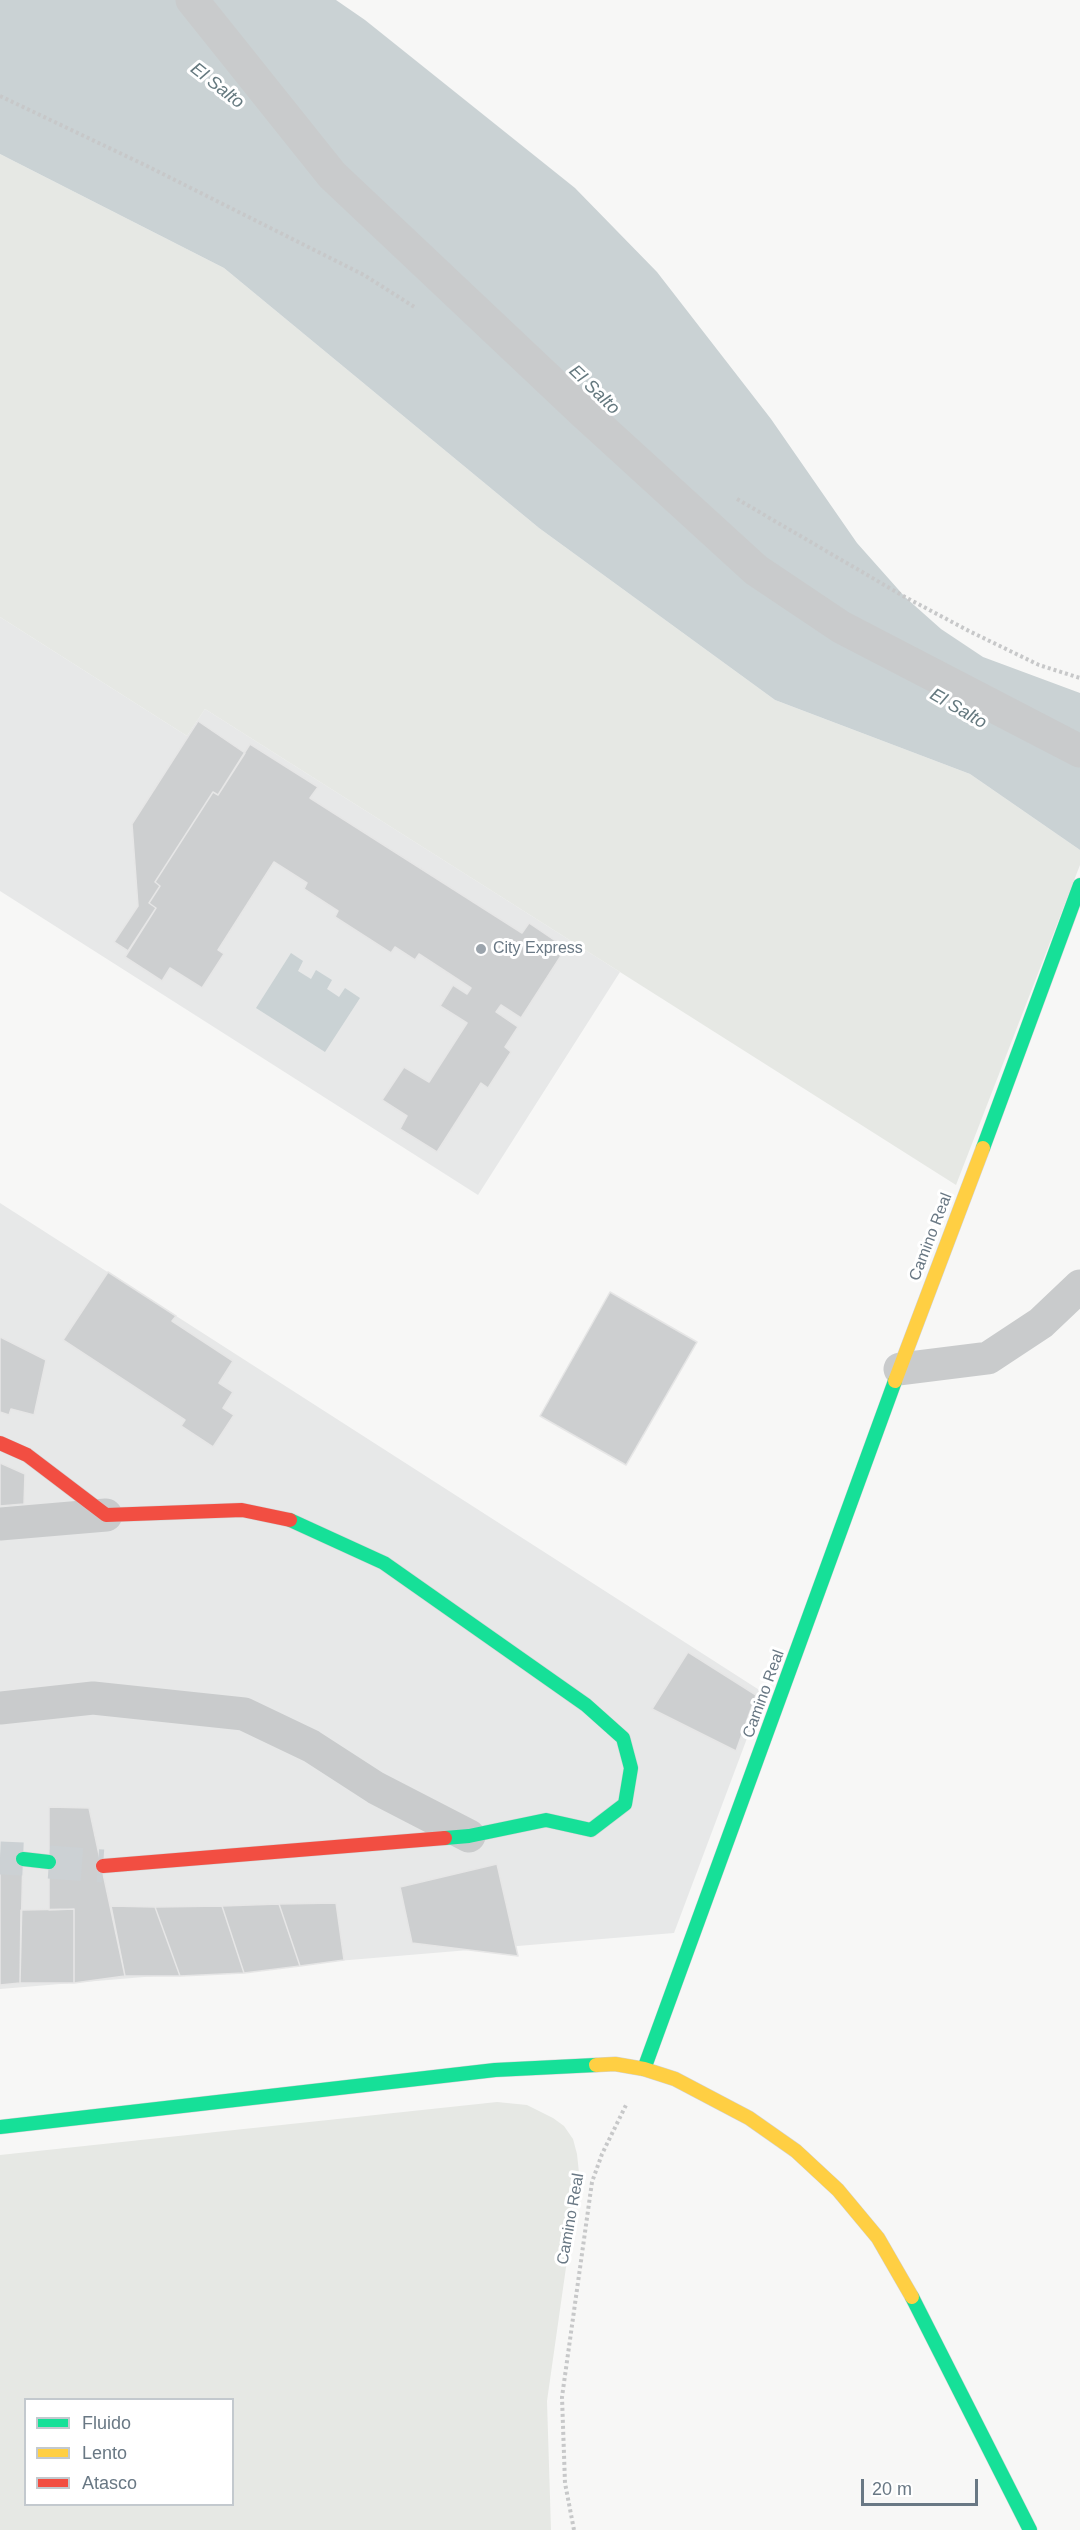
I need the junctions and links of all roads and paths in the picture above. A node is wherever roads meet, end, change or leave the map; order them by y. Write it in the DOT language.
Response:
graph roads {
  1 [pos="192,0"];
  2 [pos="905,597"];
  3 [pos="1080,678"];
  4 [pos="1080,751"];
  5 [pos="1080,885"];
  6 [pos="1080,1286"];
  7 [pos="900,1369"];
  8 [pos="0,1443"];
  9 [pos="106,1515"];
  10 [pos="0,1524"];
  11 [pos="0,1708"];
  12 [pos="469,1836"];
  13 [pos="23,1860"];
  14 [pos="49,1862"];
  15 [pos="103,1866"];
  16 [pos="644,2069"];
  17 [pos="0,2127"];
  18 [pos="574,2530"];
  19 [pos="1030,2530"];
  1 -- 4 [label="street"];
  2 -- 3 [label="path"];
  5 -- 7 [label="street, Camino Real"];
  6 -- 7 [label="street"];
  7 -- 16 [label="street, Camino Real"];
  8 -- 9 [label="street"];
  9 -- 10 [label="street"];
  9 -- 12 [label="street"];
  11 -- 12 [label="street"];
  12 -- 15 [label="street"];
  13 -- 14 [label="street"];
  16 -- 17 [label="street"];
  16 -- 18 [label="path, Camino Real"];
  16 -- 19 [label="street"];
}
